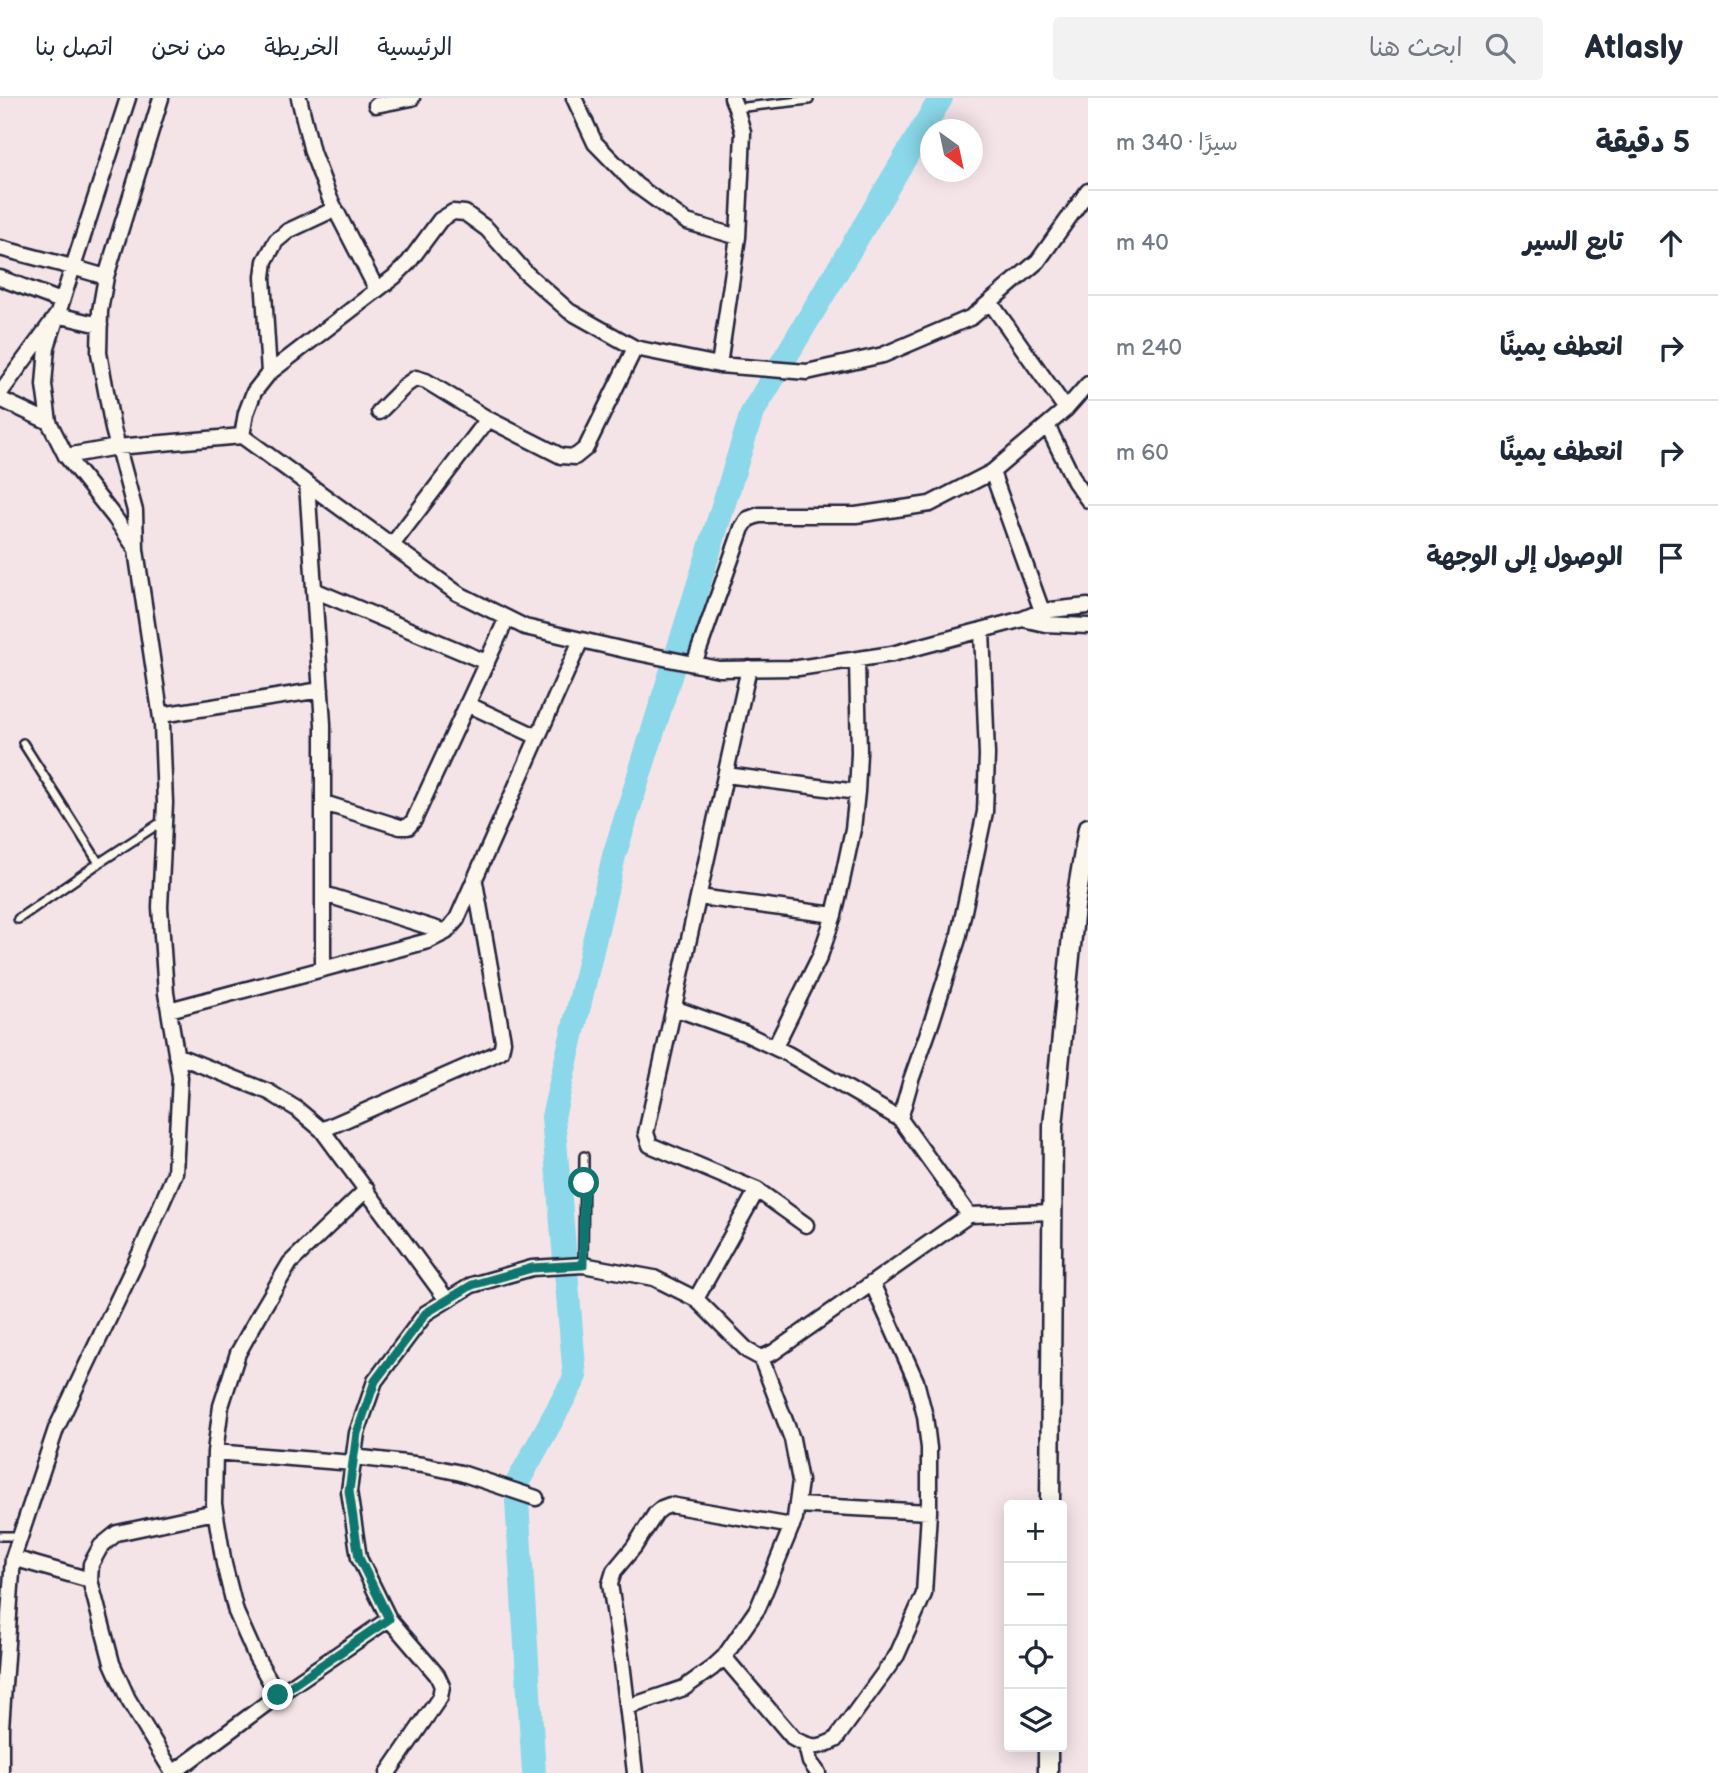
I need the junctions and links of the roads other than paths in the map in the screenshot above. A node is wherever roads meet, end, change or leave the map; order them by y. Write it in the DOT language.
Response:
graph roads {
  1 [pos="128,98"];
  2 [pos="161,98"];
  3 [pos="299,98"];
  4 [pos="412,98"];
  5 [pos="574,98"];
  6 [pos="809,100"];
  7 [pos="734,103"];
  8 [pos="376,105"];
  9 [pos="1088,191"];
  10 [pos="335,209"];
  11 [pos="737,237"];
  12 [pos="0,248"];
  13 [pos="72,267"];
  14 [pos="106,277"];
  15 [pos="0,278"];
  16 [pos="377,290"];
  17 [pos="990,302"];
  18 [pos="59,307"];
  19 [pos="100,325"];
  20 [pos="635,348"];
  21 [pos="719,365"];
  22 [pos="269,373"];
  23 [pos="1088,384"];
  24 [pos="0,393"];
  25 [pos="0,399"];
  26 [pos="1066,409"];
  27 [pos="379,412"];
  28 [pos="488,419"];
  29 [pos="49,422"];
  30 [pos="1047,425"];
  31 [pos="242,436"];
  32 [pos="117,447"];
  33 [pos="66,456"];
  34 [pos="992,472"];
  35 [pos="307,483"];
  36 [pos="1088,500"];
  37 [pos="392,545"];
  38 [pos="136,550"];
  39 [pos="314,590"];
  40 [pos="1088,606"];
  41 [pos="1042,611"];
  42 [pos="507,618"];
  43 [pos="1023,619"];
  44 [pos="1088,626"];
  45 [pos="982,630"];
  46 [pos="581,640"];
  47 [pos="857,660"];
  48 [pos="486,663"];
  49 [pos="694,664"];
  50 [pos="750,668"];
  51 [pos="321,690"];
  52 [pos="467,704"];
  53 [pos="161,715"];
  54 [pos="538,737"];
  55 [pos="23,743"];
  56 [pos="726,775"];
  57 [pos="857,792"];
  58 [pos="324,803"];
  59 [pos="164,821"];
  60 [pos="1088,828"];
  61 [pos="99,863"];
  62 [pos="474,880"];
  63 [pos="324,894"];
  64 [pos="699,897"];
  65 [pos="834,915"];
  66 [pos="18,919"];
  67 [pos="446,932"];
  68 [pos="323,968"];
  69 [pos="674,1008"];
  70 [pos="169,1010"];
  71 [pos="775,1047"];
  72 [pos="176,1055"];
  73 [pos="900,1119"];
  74 [pos="322,1130"];
  75 [pos="584,1156"];
  76 [pos="367,1189"];
  77 [pos="757,1190"];
  78 [pos="1053,1212"];
  79 [pos="969,1215"];
  80 [pos="806,1225"];
  81 [pos="577,1265"];
  82 [pos="872,1283"];
  83 [pos="696,1299"];
  84 [pos="447,1300"];
  85 [pos="761,1358"];
  86 [pos="215,1452"];
  87 [pos="353,1460"];
  88 [pos="536,1498"];
  89 [pos="1050,1500"];
  90 [pos="797,1505"];
  91 [pos="929,1512"];
  92 [pos="215,1513"];
  93 [pos="792,1526"];
  94 [pos="0,1536"];
  95 [pos="20,1536"];
  96 [pos="13,1558"];
  97 [pos="90,1580"];
  98 [pos="389,1619"];
  99 [pos="723,1657"];
  100 [pos="278,1695"];
  101 [pos="628,1707"];
  102 [pos="806,1745"];
  103 [pos="1048,1752"];
  104 [pos="1,1773"];
  105 [pos="173,1773"];
  106 [pos="388,1773"];
  107 [pos="635,1773"];
  108 [pos="818,1773"];
  109 [pos="1048,1773"];
  1 -- 13 [label="street"];
  2 -- 14 [label="street"];
  3 -- 10 [label="street"];
  4 -- 8 [label="street"];
  5 -- 11 [label="street"];
  6 -- 7 [label="lane"];
  7 -- 11 [label="street"];
  9 -- 17 [label="street"];
  10 -- 16 [label="street"];
  10 -- 22 [label="street"];
  11 -- 21 [label="street"];
  12 -- 13 [label="street"];
  13 -- 14 [label="street"];
  13 -- 18 [label="street"];
  14 -- 19 [label="street"];
  15 -- 18 [label="street"];
  16 -- 20 [label="street"];
  16 -- 22 [label="street"];
  17 -- 21 [label="street"];
  17 -- 26 [label="street"];
  18 -- 19 [label="street"];
  18 -- 24 [label="street"];
  18 -- 29 [label="street"];
  19 -- 32 [label="street"];
  20 -- 21 [label="street"];
  20 -- 28 [label="street"];
  22 -- 31 [label="street"];
  23 -- 26 [label="street"];
  25 -- 29 [label="street"];
  26 -- 30 [label="street"];
  27 -- 28 [label="street"];
  28 -- 37 [label="street"];
  29 -- 33 [label="street"];
  30 -- 34 [label="street"];
  30 -- 36 [label="street"];
  31 -- 32 [label="street"];
  31 -- 35 [label="street"];
  32 -- 33 [label="street"];
  32 -- 38 [label="street"];
  33 -- 38 [label="street"];
  34 -- 41 [label="street"];
  34 -- 49 [label="street"];
  35 -- 37 [label="street"];
  35 -- 39 [label="street"];
  37 -- 42 [label="street"];
  38 -- 53 [label="street"];
  39 -- 48 [label="street"];
  39 -- 51 [label="street"];
  40 -- 41 [label="street"];
  41 -- 43 [label="street"];
  42 -- 46 [label="street"];
  42 -- 48 [label="street"];
  43 -- 44 [label="street"];
  43 -- 45 [label="street"];
  45 -- 47 [label="street"];
  45 -- 73 [label="street"];
  46 -- 49 [label="street"];
  46 -- 54 [label="street"];
  47 -- 50 [label="street"];
  47 -- 57 [label="street"];
  48 -- 52 [label="street"];
  49 -- 50 [label="street"];
  50 -- 56 [label="street"];
  51 -- 53 [label="street"];
  51 -- 58 [label="street"];
  52 -- 54 [label="street"];
  52 -- 58 [label="street"];
  53 -- 59 [label="street"];
  54 -- 62 [label="street"];
  55 -- 61 [label="lane"];
  56 -- 57 [label="street"];
  56 -- 64 [label="street"];
  57 -- 65 [label="street"];
  58 -- 63 [label="street"];
  59 -- 61 [label="lane"];
  59 -- 70 [label="street"];
  60 -- 78 [label="street"];
  61 -- 66 [label="lane"];
  62 -- 67 [label="street"];
  62 -- 74 [label="street"];
  63 -- 67 [label="street"];
  63 -- 68 [label="street"];
  64 -- 65 [label="street"];
  64 -- 69 [label="street"];
  65 -- 71 [label="street"];
  67 -- 68 [label="street"];
  68 -- 70 [label="street"];
  69 -- 71 [label="street"];
  69 -- 77 [label="street"];
  70 -- 72 [label="street"];
  71 -- 73 [label="street"];
  72 -- 74 [label="street"];
  72 -- 95 [label="street"];
  73 -- 79 [label="street"];
  74 -- 76 [label="street"];
  75 -- 81 [label="lane"];
  76 -- 84 [label="street"];
  76 -- 86 [label="street"];
  77 -- 80 [label="street"];
  77 -- 83 [label="street"];
  78 -- 79 [label="street"];
  78 -- 89 [label="street"];
  79 -- 82 [label="street"];
  81 -- 83 [label="street"];
  81 -- 84 [label="street"];
  82 -- 85 [label="street"];
  82 -- 91 [label="street"];
  83 -- 85 [label="street"];
  84 -- 87 [label="street"];
  85 -- 90 [label="street"];
  86 -- 87 [label="street"];
  86 -- 92 [label="street"];
  87 -- 88 [label="street"];
  87 -- 98 [label="street"];
  90 -- 91 [label="street"];
  90 -- 93 [label="street"];
  91 -- 102 [label="street"];
  92 -- 97 [label="street"];
  92 -- 100 [label="street"];
  93 -- 99 [label="street"];
  93 -- 101 [label="street"];
  94 -- 95 [label="lane"];
  95 -- 96 [label="street"];
  96 -- 97 [label="street"];
  96 -- 104 [label="street"];
  97 -- 105 [label="street"];
  98 -- 100 [label="street"];
  98 -- 106 [label="street"];
  99 -- 101 [label="street"];
  99 -- 102 [label="street"];
  100 -- 105 [label="street"];
  101 -- 107 [label="street"];
  102 -- 108 [label="street"];
  103 -- 109 [label="street"];
}
